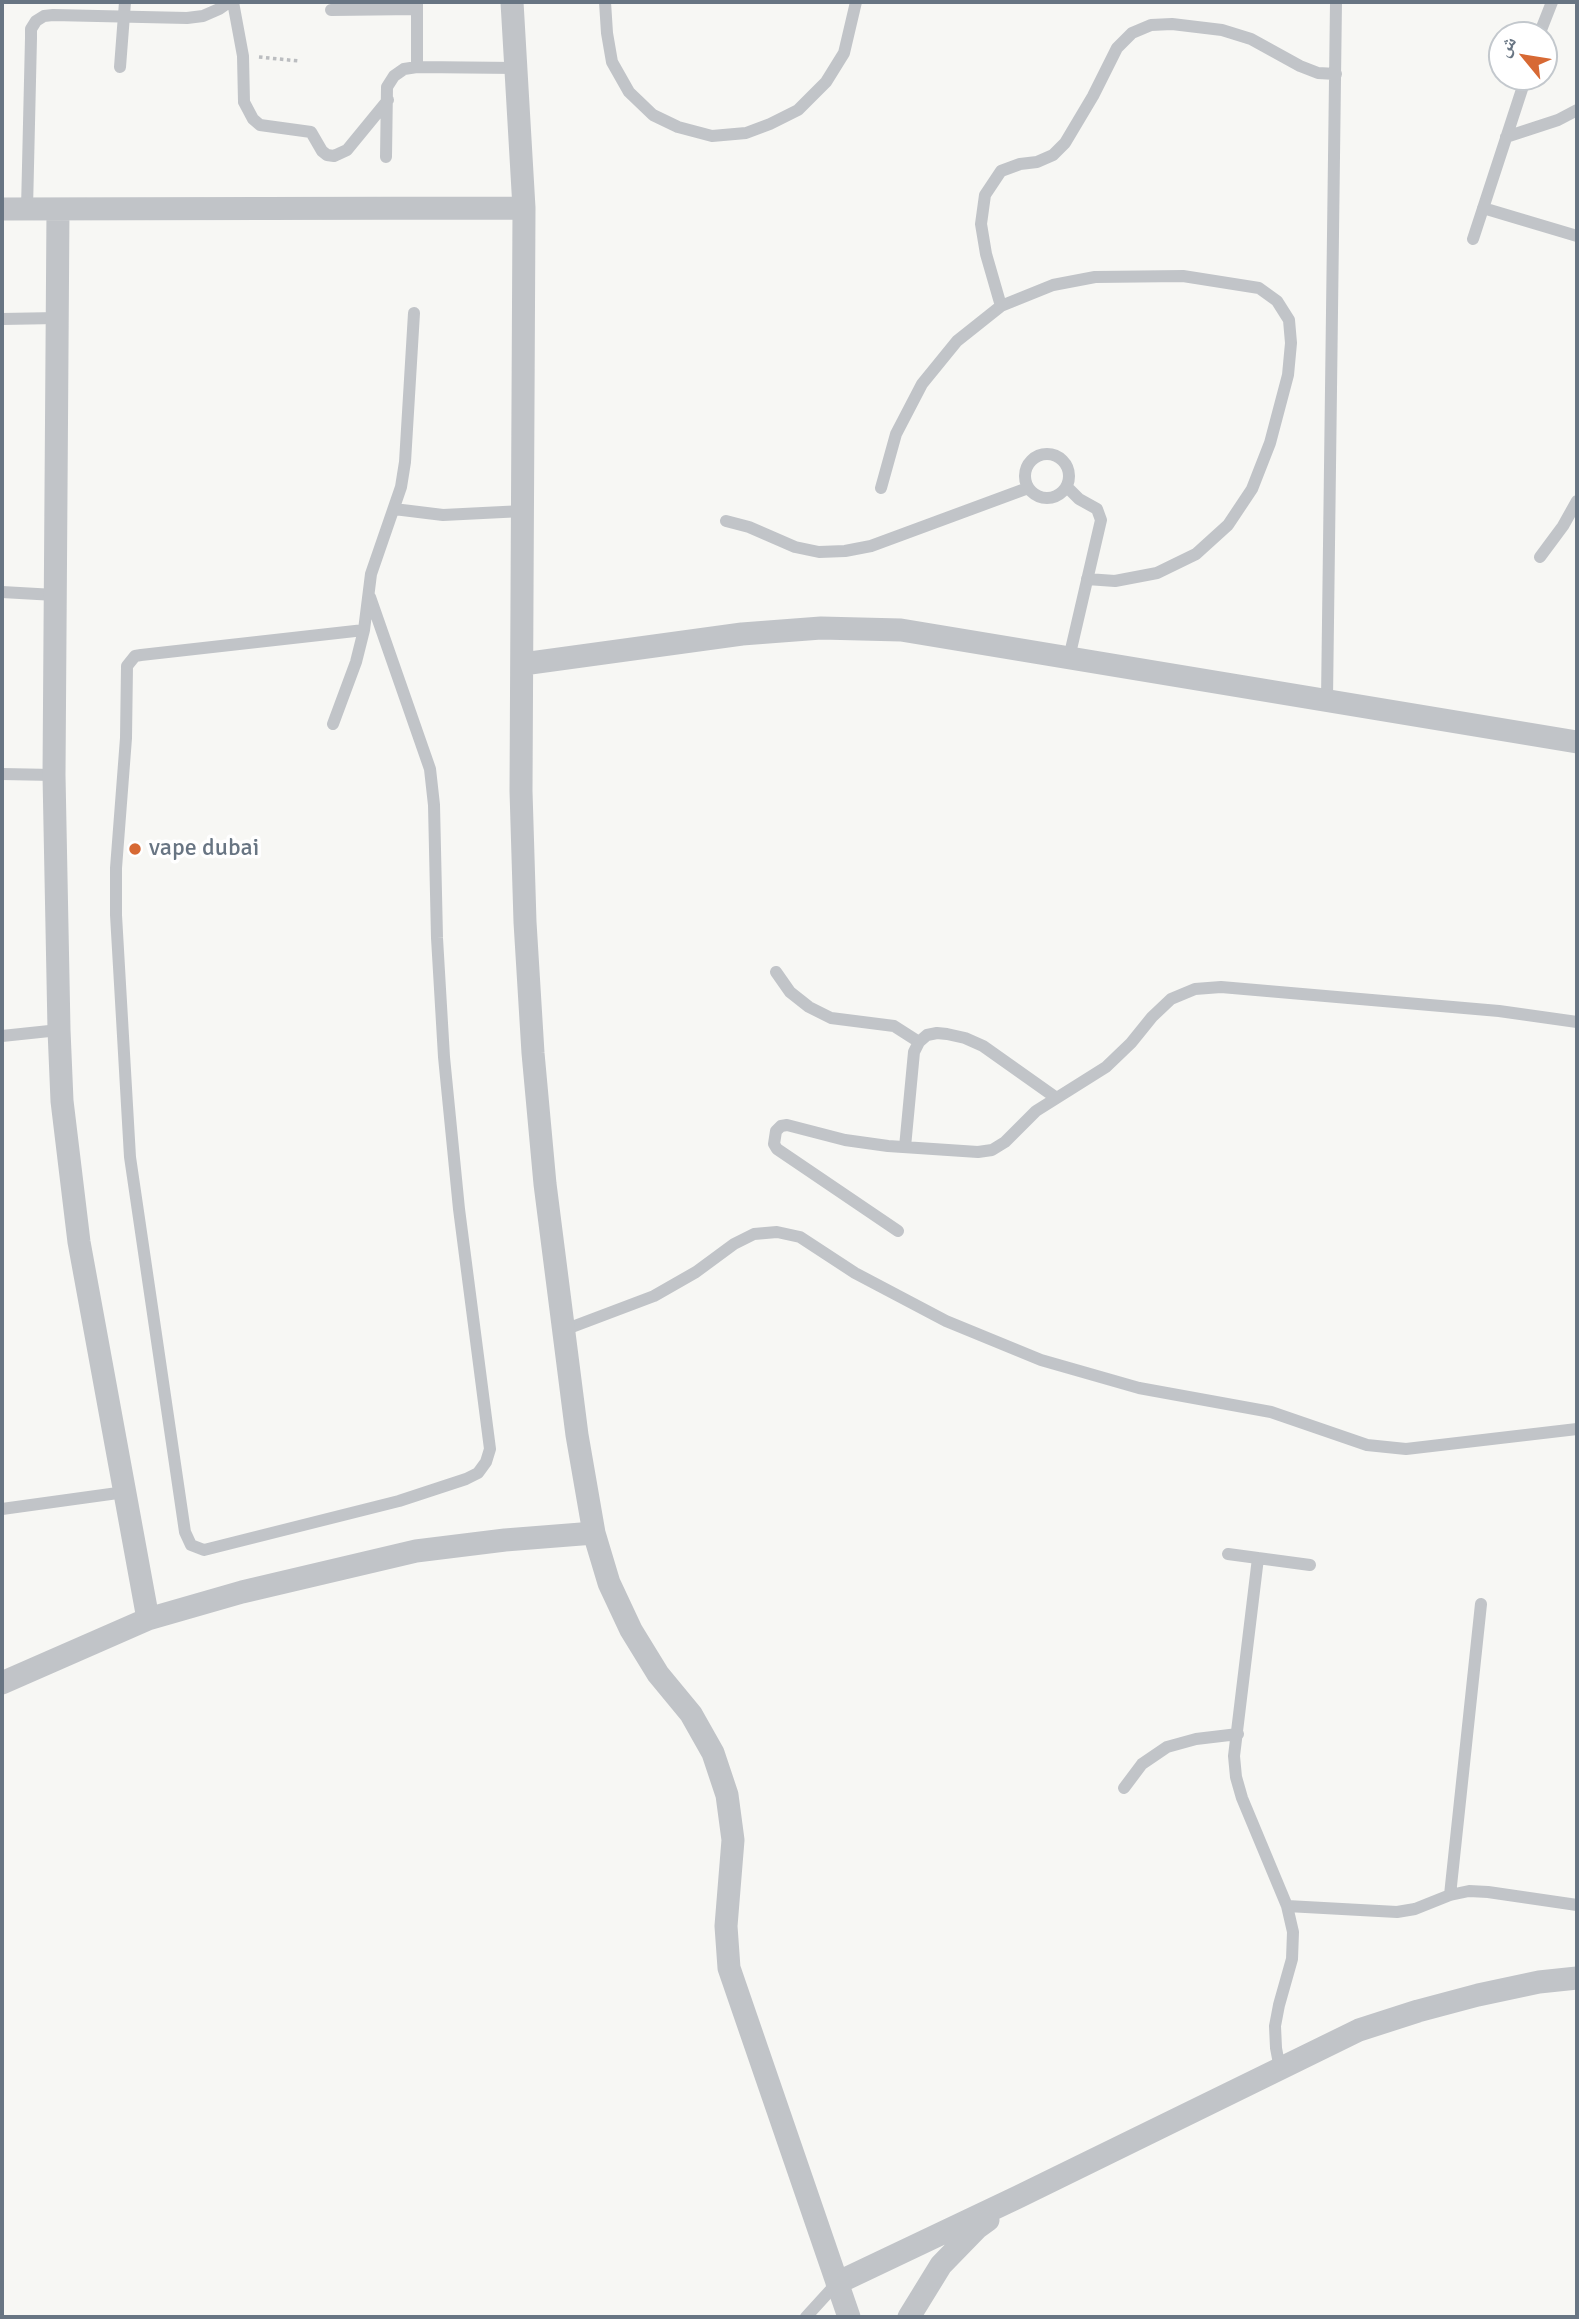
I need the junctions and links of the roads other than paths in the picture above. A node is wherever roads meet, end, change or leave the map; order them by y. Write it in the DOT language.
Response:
graph roads {
  1 [pos="125,2"];
  2 [pos="231,2"];
  3 [pos="512,2"];
  4 [pos="605,2"];
  5 [pos="856,2"];
  6 [pos="1336,2"];
  7 [pos="1552,2"];
  8 [pos="417,6"];
  9 [pos="331,10"];
  10 [pos="124,16"];
  11 [pos="1545,21"];
  12 [pos="120,67"];
  13 [pos="416,67"];
  14 [pos="516,68"];
  15 [pos="1336,74"];
  16 [pos="1521,91"];
  17 [pos="388,100"];
  18 [pos="1577,110"];
  19 [pos="1506,137"];
  20 [pos="386,157"];
  21 [pos="524,208"];
  22 [pos="1483,208"];
  23 [pos="2,209"];
  24 [pos="27,209"];
  25 [pos="58,209"];
  26 [pos="1577,236"];
  27 [pos="1473,239"];
  28 [pos="1001,306"];
  29 [pos="414,313"];
  30 [pos="57,318"];
  31 [pos="2,319"];
  32 [pos="1066,486"];
  33 [pos="881,488"];
  34 [pos="1028,488"];
  35 [pos="1577,501"];
  36 [pos="394,509"];
  37 [pos="523,511"];
  38 [pos="726,521"];
  39 [pos="1540,556"];
  40 [pos="1087,579"];
  41 [pos="2,592"];
  42 [pos="55,595"];
  43 [pos="370,597"];
  44 [pos="364,630"];
  45 [pos="1069,658"];
  46 [pos="523,664"];
  47 [pos="1327,700"];
  48 [pos="333,724"];
  49 [pos="1577,742"];
  50 [pos="2,774"];
  51 [pos="54,775"];
  52 [pos="776,972"];
  53 [pos="1577,1022"];
  54 [pos="58,1030"];
  55 [pos="2,1036"];
  56 [pos="919,1042"];
  57 [pos="1055,1097"];
  58 [pos="905,1147"];
  59 [pos="898,1231"];
  60 [pos="564,1330"];
  61 [pos="1577,1429"];
  62 [pos="125,1492"];
  63 [pos="2,1509"];
  64 [pos="594,1533"];
  65 [pos="1228,1554"];
  66 [pos="1258,1558"];
  67 [pos="1310,1565"];
  68 [pos="1481,1604"];
  69 [pos="148,1619"];
  70 [pos="2,1683"];
  71 [pos="1238,1734"];
  72 [pos="1124,1788"];
  73 [pos="1450,1895"];
  74 [pos="1577,1905"];
  75 [pos="1287,1906"];
  76 [pos="1577,1978"];
  77 [pos="1280,2069"];
  78 [pos="1018,2197"];
  79 [pos="837,2283"];
  80 [pos="806,2317"];
  81 [pos="849,2317"];
  82 [pos="909,2317"];
  1 -- 10 [label="lane"];
  2 -- 10 [label="lane"];
  2 -- 17 [label="lane"];
  3 -- 14 [label="street"];
  4 -- 5 [label="lane"];
  6 -- 15 [label="lane"];
  7 -- 11 [label="lane"];
  8 -- 9 [label="lane"];
  8 -- 13 [label="lane"];
  10 -- 12 [label="lane"];
  10 -- 24 [label="lane"];
  13 -- 14 [label="lane"];
  13 -- 17 [label="lane"];
  14 -- 21 [label="street"];
  15 -- 28 [label="lane"];
  15 -- 47 [label="lane"];
  16 -- 19 [label="lane"];
  17 -- 20 [label="lane"];
  18 -- 19 [label="lane"];
  19 -- 22 [label="lane"];
  21 -- 25 [label="street"];
  21 -- 37 [label="street"];
  22 -- 26 [label="lane"];
  22 -- 27 [label="lane"];
  23 -- 24 [label="street"];
  24 -- 25 [label="street"];
  25 -- 30 [label="street"];
  28 -- 33 [label="lane"];
  28 -- 40 [label="lane"];
  29 -- 36 [label="lane"];
  30 -- 31 [label="lane"];
  30 -- 42 [label="street"];
  32 -- 34 [label="lane"];
  32 -- 34 [label="lane"];
  32 -- 40 [label="lane"];
  34 -- 38 [label="lane"];
  35 -- 39 [label="lane"];
  36 -- 37 [label="lane"];
  36 -- 43 [label="lane"];
  37 -- 46 [label="street"];
  40 -- 45 [label="lane"];
  41 -- 42 [label="lane"];
  42 -- 51 [label="street"];
  43 -- 44 [label="lane"];
  43 -- 44 [label="lane"];
  44 -- 48 [label="lane"];
  45 -- 46 [label="street"];
  45 -- 47 [label="street"];
  46 -- 60 [label="street"];
  47 -- 49 [label="street"];
  50 -- 51 [label="lane"];
  51 -- 54 [label="street"];
  52 -- 56 [label="lane"];
  53 -- 57 [label="lane"];
  54 -- 55 [label="lane"];
  54 -- 62 [label="street"];
  56 -- 57 [label="lane"];
  56 -- 58 [label="lane"];
  57 -- 58 [label="lane"];
  58 -- 59 [label="lane"];
  60 -- 61 [label="lane"];
  60 -- 64 [label="street"];
  62 -- 63 [label="lane"];
  62 -- 69 [label="street"];
  64 -- 69 [label="street"];
  64 -- 79 [label="street"];
  65 -- 66 [label="lane"];
  66 -- 67 [label="lane"];
  66 -- 71 [label="lane"];
  68 -- 73 [label="lane"];
  69 -- 70 [label="street"];
  71 -- 72 [label="lane"];
  71 -- 75 [label="lane"];
  73 -- 74 [label="lane"];
  73 -- 75 [label="lane"];
  75 -- 77 [label="lane"];
  76 -- 77 [label="street"];
  77 -- 78 [label="street"];
  78 -- 79 [label="street"];
  78 -- 82 [label="street"];
  79 -- 80 [label="lane"];
  79 -- 81 [label="street"];
}
